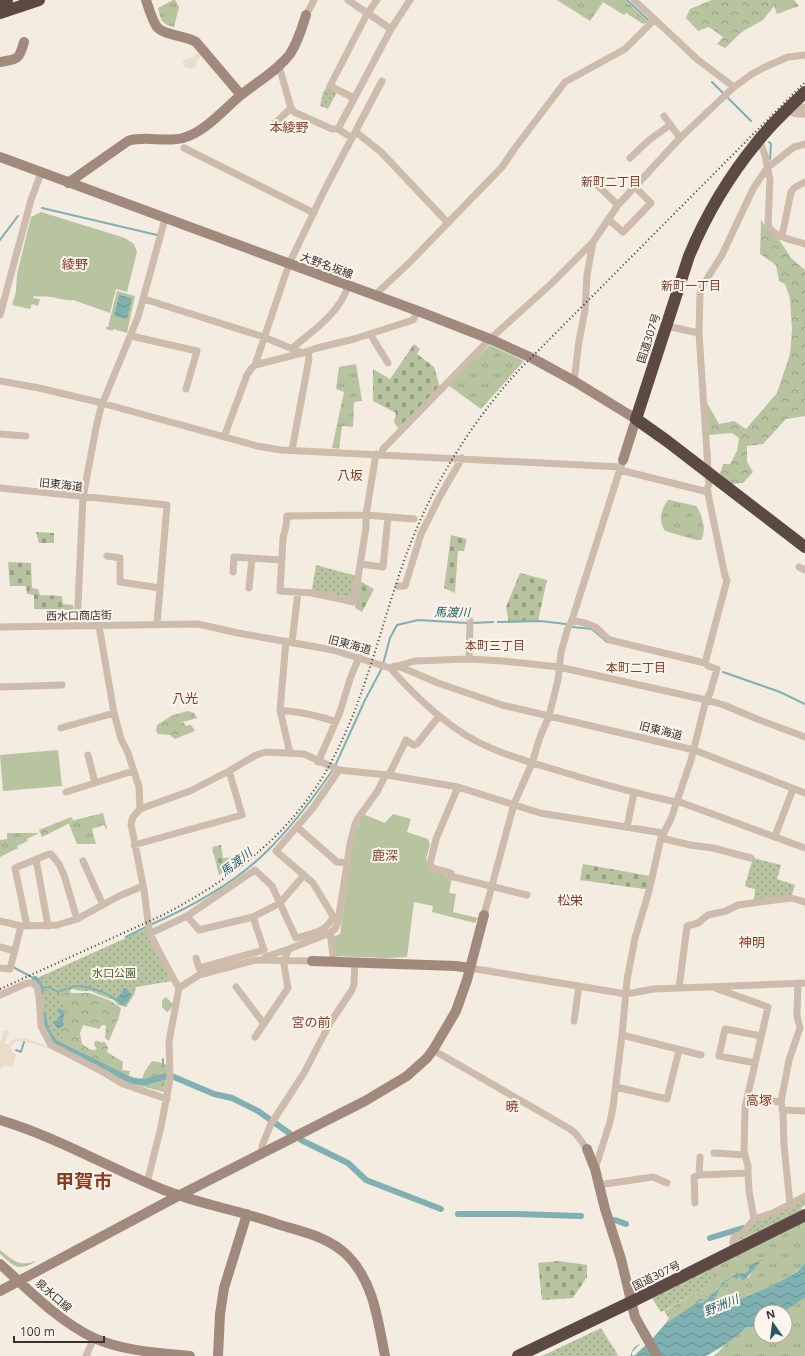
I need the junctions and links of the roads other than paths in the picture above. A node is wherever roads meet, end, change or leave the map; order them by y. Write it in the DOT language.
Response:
graph roads {
  1 [pos="8,0"];
  2 [pos="39,0"];
  3 [pos="146,0"];
  4 [pos="314,0"];
  5 [pos="348,0"];
  6 [pos="377,0"];
  7 [pos="410,0"];
  8 [pos="634,0"];
  9 [pos="0,2"];
  10 [pos="0,13"];
  11 [pos="367,14"];
  12 [pos="306,15"];
  13 [pos="654,20"];
  14 [pos="391,29"];
  15 [pos="24,42"];
  16 [pos="805,55"];
  17 [pos="0,62"];
  18 [pos="279,66"];
  19 [pos="382,81"];
  20 [pos="734,87"];
  21 [pos="805,92"];
  22 [pos="242,95"];
  23 [pos="354,98"];
  24 [pos="805,107"];
  25 [pos="291,108"];
  26 [pos="786,111"];
  27 [pos="805,114"];
  28 [pos="664,116"];
  29 [pos="272,125"];
  30 [pos="670,125"];
  31 [pos="338,129"];
  32 [pos="354,135"];
  33 [pos="680,138"];
  34 [pos="759,140"];
  35 [pos="805,144"];
  36 [pos="184,148"];
  37 [pos="0,157"];
  38 [pos="630,158"];
  39 [pos="767,168"];
  40 [pos="42,174"];
  41 [pos="805,182"];
  42 [pos="68,183"];
  43 [pos="596,184"];
  44 [pos="635,187"];
  45 [pos="618,205"];
  46 [pos="314,212"];
  47 [pos="165,219"];
  48 [pos="608,219"];
  49 [pos="448,223"];
  50 [pos="782,236"];
  51 [pos="593,242"];
  52 [pos="805,244"];
  53 [pos="289,264"];
  54 [pos="348,285"];
  55 [pos="375,295"];
  56 [pos="144,299"];
  57 [pos="418,311"];
  58 [pos="0,315"];
  59 [pos="666,326"];
  60 [pos="699,333"];
  61 [pos="370,334"];
  62 [pos="131,336"];
  63 [pos="264,337"];
  64 [pos="490,339"];
  65 [pos="292,348"];
  66 [pos="305,352"];
  67 [pos="388,363"];
  68 [pos="255,365"];
  69 [pos="0,380"];
  70 [pos="574,381"];
  71 [pos="184,384"];
  72 [pos="103,404"];
  73 [pos="636,419"];
  74 [pos="0,434"];
  75 [pos="26,436"];
  76 [pos="224,437"];
  77 [pos="292,450"];
  78 [pos="379,454"];
  79 [pos="462,458"];
  80 [pos="621,466"];
  81 [pos="707,472"];
  82 [pos="0,488"];
  83 [pos="708,492"];
  84 [pos="83,497"];
  85 [pos="366,515"];
  86 [pos="388,517"];
  87 [pos="414,519"];
  88 [pos="805,547"];
  89 [pos="107,556"];
  90 [pos="252,558"];
  91 [pos="281,560"];
  92 [pos="361,564"];
  93 [pos="233,572"];
  94 [pos="398,586"];
  95 [pos="160,588"];
  96 [pos="250,588"];
  97 [pos="298,592"];
  98 [pos="572,620"];
  99 [pos="470,622"];
  100 [pos="157,624"];
  101 [pos="77,626"];
  102 [pos="99,626"];
  103 [pos="0,627"];
  104 [pos="289,641"];
  105 [pos="359,657"];
  106 [pos="469,659"];
  107 [pos="705,663"];
  108 [pos="388,666"];
  109 [pos="559,667"];
  110 [pos="62,685"];
  111 [pos="0,687"];
  112 [pos="706,700"];
  113 [pos="280,710"];
  114 [pos="114,713"];
  115 [pos="440,716"];
  116 [pos="549,716"];
  117 [pos="336,722"];
  118 [pos="62,728"];
  119 [pos="805,737"];
  120 [pos="694,750"];
  121 [pos="290,753"];
  122 [pos="88,755"];
  123 [pos="318,762"];
  124 [pos="532,763"];
  125 [pos="339,770"];
  126 [pos="133,771"];
  127 [pos="229,771"];
  128 [pos="387,775"];
  129 [pos="95,783"];
  130 [pos="458,788"];
  131 [pos="793,789"];
  132 [pos="66,792"];
  133 [pos="634,793"];
  134 [pos="805,793"];
  135 [pos="676,801"];
  136 [pos="514,804"];
  137 [pos="140,809"];
  138 [pos="297,827"];
  139 [pos="627,828"];
  140 [pos="662,835"];
  141 [pos="775,836"];
  142 [pos="134,845"];
  143 [pos="805,848"];
  144 [pos="752,858"];
  145 [pos="36,859"];
  146 [pos="84,861"];
  147 [pos="347,863"];
  148 [pos="304,875"];
  149 [pos="143,886"];
  150 [pos="492,886"];
  151 [pos="527,895"];
  152 [pos="805,902"];
  153 [pos="280,903"];
  154 [pos="103,905"];
  155 [pos="484,915"];
  156 [pos="187,916"];
  157 [pos="253,917"];
  158 [pos="77,918"];
  159 [pos="0,921"];
  160 [pos="24,926"];
  161 [pos="48,926"];
  162 [pos="150,929"];
  163 [pos="330,933"];
  164 [pos="0,947"];
  165 [pos="289,949"];
  166 [pos="15,951"];
  167 [pos="196,958"];
  168 [pos="256,960"];
  169 [pos="284,960"];
  170 [pos="312,961"];
  171 [pos="334,962"];
  172 [pos="355,962"];
  173 [pos="0,968"];
  174 [pos="470,968"];
  175 [pos="801,983"];
  176 [pos="579,986"];
  177 [pos="236,987"];
  178 [pos="711,987"];
  179 [pos="179,988"];
  180 [pos="679,988"];
  181 [pos="626,994"];
  182 [pos="0,995"];
  183 [pos="574,1021"];
  184 [pos="264,1024"];
  185 [pos="622,1035"];
  186 [pos="761,1036"];
  187 [pos="255,1037"];
  188 [pos="433,1050"];
  189 [pos="679,1050"];
  190 [pos="701,1055"];
  191 [pos="755,1063"];
  192 [pos="616,1087"];
  193 [pos="747,1098"];
  194 [pos="167,1099"];
  195 [pos="781,1102"];
  196 [pos="782,1110"];
  197 [pos="805,1111"];
  198 [pos="0,1120"];
  199 [pos="587,1149"];
  200 [pos="714,1153"];
  201 [pos="262,1154"];
  202 [pos="745,1155"];
  203 [pos="700,1157"];
  204 [pos="595,1169"];
  205 [pos="748,1173"];
  206 [pos="699,1175"];
  207 [pos="147,1183"];
  208 [pos="667,1183"];
  209 [pos="598,1185"];
  210 [pos="178,1196"];
  211 [pos="805,1196"];
  212 [pos="695,1203"];
  213 [pos="790,1204"];
  214 [pos="247,1214"];
  215 [pos="805,1215"];
  216 [pos="754,1219"];
  217 [pos="734,1251"];
  218 [pos="0,1264"];
  219 [pos="19,1281"];
  220 [pos="0,1291"];
  221 [pos="631,1302"];
  222 [pos="94,1338"];
  223 [pos="86,1356"];
  224 [pos="190,1356"];
  225 [pos="218,1356"];
  226 [pos="385,1356"];
  227 [pos="518,1356"];
  228 [pos="657,1356"];
  1 -- 9 [label="highway"];
  2 -- 10 [label="highway"];
  3 -- 22 [label="street"];
  4 -- 12 [label="street"];
  5 -- 11 [label="street"];
  6 -- 11 [label="street"];
  7 -- 14 [label="street"];
  8 -- 13 [label="street"];
  11 -- 14 [label="street"];
  11 -- 23 [label="street"];
  12 -- 18 [label="street"];
  13 -- 20 [label="street"];
  13 -- 49 [label="street"];
  14 -- 23 [label="street"];
  15 -- 17 [label="street"];
  16 -- 20 [label="street"];
  18 -- 22 [label="street"];
  18 -- 25 [label="street"];
  19 -- 32 [label="street"];
  20 -- 33 [label="street"];
  21 -- 26 [label="highway, 国道307号"];
  22 -- 42 [label="street"];
  23 -- 31 [label="street"];
  24 -- 26 [label="street"];
  25 -- 29 [label="street"];
  25 -- 31 [label="street"];
  26 -- 27 [label="street"];
  26 -- 34 [label="highway, 国道307号"];
  28 -- 30 [label="street"];
  30 -- 33 [label="street"];
  30 -- 38 [label="street"];
  31 -- 32 [label="street"];
  32 -- 46 [label="street"];
  32 -- 49 [label="street"];
  33 -- 44 [label="street"];
  34 -- 39 [label="street"];
  34 -- 59 [label="highway, 国道307号"];
  35 -- 39 [label="street"];
  36 -- 46 [label="street"];
  37 -- 40 [label="street, 大野名坂線"];
  39 -- 50 [label="street"];
  39 -- 60 [label="street"];
  40 -- 42 [label="street, 大野名坂線"];
  40 -- 58 [label="street"];
  41 -- 50 [label="street"];
  42 -- 47 [label="street, 大野名坂線"];
  43 -- 45 [label="street"];
  44 -- 45 [label="street"];
  44 -- 48 [label="street"];
  45 -- 48 [label="street"];
  46 -- 53 [label="street"];
  47 -- 53 [label="street, 大野名坂線"];
  47 -- 56 [label="street"];
  48 -- 51 [label="street"];
  49 -- 55 [label="street"];
  50 -- 52 [label="street"];
  51 -- 64 [label="street"];
  51 -- 70 [label="street"];
  53 -- 54 [label="street, 大野名坂線"];
  53 -- 63 [label="street"];
  54 -- 55 [label="street, 大野名坂線"];
  54 -- 65 [label="street"];
  55 -- 57 [label="street, 大野名坂線"];
  56 -- 62 [label="street"];
  56 -- 63 [label="street"];
  57 -- 61 [label="street"];
  57 -- 64 [label="street, 大野名坂線"];
  59 -- 60 [label="street"];
  59 -- 73 [label="highway, 国道307号"];
  60 -- 81 [label="street"];
  61 -- 66 [label="street"];
  61 -- 67 [label="street"];
  62 -- 71 [label="street"];
  62 -- 72 [label="street"];
  63 -- 65 [label="street"];
  63 -- 68 [label="street"];
  64 -- 70 [label="street, 大野名坂線"];
  64 -- 78 [label="street"];
  65 -- 66 [label="street"];
  66 -- 68 [label="street"];
  66 -- 77 [label="street"];
  68 -- 76 [label="street"];
  69 -- 72 [label="street"];
  70 -- 73 [label="street, 大野名坂線"];
  72 -- 76 [label="street"];
  72 -- 84 [label="street"];
  73 -- 80 [label="street"];
  73 -- 81 [label="highway"];
  74 -- 75 [label="street"];
  76 -- 77 [label="street"];
  77 -- 78 [label="street"];
  78 -- 79 [label="street"];
  78 -- 85 [label="street"];
  79 -- 80 [label="street"];
  79 -- 94 [label="street"];
  80 -- 83 [label="street"];
  80 -- 98 [label="street"];
  81 -- 83 [label="street"];
  81 -- 88 [label="highway"];
  82 -- 84 [label="street, 旧東海道"];
  83 -- 107 [label="street"];
  84 -- 95 [label="street, 旧東海道"];
  84 -- 101 [label="street"];
  85 -- 86 [label="street"];
  85 -- 91 [label="street"];
  85 -- 92 [label="street"];
  86 -- 87 [label="street"];
  86 -- 92 [label="street"];
  89 -- 95 [label="street"];
  90 -- 91 [label="street"];
  90 -- 93 [label="street"];
  90 -- 96 [label="street"];
  91 -- 97 [label="street"];
  92 -- 97 [label="street"];
  95 -- 100 [label="street, 旧東海道"];
  97 -- 104 [label="street"];
  98 -- 107 [label="street"];
  98 -- 109 [label="street"];
  99 -- 106 [label="street"];
  100 -- 102 [label="street, 西水口商店街"];
  100 -- 104 [label="street, 旧東海道"];
  101 -- 102 [label="street, 西水口商店街"];
  101 -- 103 [label="street, 西水口商店街"];
  102 -- 114 [label="street"];
  104 -- 105 [label="street, 旧東海道"];
  104 -- 113 [label="street"];
  105 -- 108 [label="street, 旧東海道"];
  105 -- 117 [label="street"];
  106 -- 108 [label="street"];
  106 -- 109 [label="street"];
  107 -- 112 [label="street"];
  108 -- 115 [label="street"];
  108 -- 116 [label="street, 旧東海道"];
  109 -- 112 [label="street"];
  109 -- 116 [label="street"];
  110 -- 111 [label="street"];
  112 -- 119 [label="street"];
  112 -- 120 [label="street"];
  113 -- 117 [label="street"];
  113 -- 121 [label="street"];
  114 -- 118 [label="street"];
  114 -- 126 [label="street"];
  115 -- 124 [label="street"];
  115 -- 128 [label="street"];
  116 -- 120 [label="street, 旧東海道"];
  116 -- 124 [label="street"];
  117 -- 123 [label="street"];
  120 -- 131 [label="street, 旧東海道"];
  120 -- 135 [label="street"];
  121 -- 123 [label="street"];
  121 -- 127 [label="street"];
  122 -- 129 [label="street"];
  123 -- 125 [label="street"];
  124 -- 133 [label="street"];
  124 -- 136 [label="street"];
  125 -- 128 [label="street"];
  125 -- 138 [label="street"];
  126 -- 129 [label="street"];
  126 -- 137 [label="street"];
  127 -- 137 [label="street"];
  127 -- 142 [label="street"];
  128 -- 130 [label="street"];
  128 -- 147 [label="street"];
  129 -- 132 [label="street"];
  130 -- 136 [label="street"];
  130 -- 150 [label="street"];
  131 -- 134 [label="street, 旧東海道"];
  131 -- 141 [label="street"];
  133 -- 135 [label="street"];
  133 -- 139 [label="street"];
  135 -- 140 [label="street"];
  135 -- 141 [label="street"];
  136 -- 139 [label="street"];
  136 -- 150 [label="street"];
  137 -- 142 [label="street"];
  138 -- 147 [label="street"];
  138 -- 148 [label="street"];
  139 -- 140 [label="street"];
  140 -- 144 [label="street"];
  140 -- 181 [label="street"];
  141 -- 143 [label="street"];
  142 -- 149 [label="street"];
  145 -- 158 [label="street"];
  145 -- 160 [label="street"];
  145 -- 161 [label="street"];
  146 -- 154 [label="street"];
  147 -- 163 [label="street"];
  148 -- 153 [label="street"];
  148 -- 153 [label="street"];
  149 -- 154 [label="street"];
  149 -- 162 [label="street"];
  150 -- 151 [label="street"];
  150 -- 155 [label="street"];
  152 -- 180 [label="street"];
  153 -- 156 [label="street"];
  153 -- 157 [label="street"];
  154 -- 158 [label="street"];
  155 -- 174 [label="street"];
  156 -- 157 [label="street"];
  156 -- 162 [label="street"];
  157 -- 167 [label="street"];
  158 -- 161 [label="street"];
  159 -- 160 [label="street"];
  160 -- 161 [label="street"];
  160 -- 166 [label="street"];
  162 -- 179 [label="street"];
  163 -- 165 [label="street"];
  163 -- 171 [label="street"];
  164 -- 166 [label="street"];
  165 -- 168 [label="street"];
  165 -- 169 [label="street"];
  166 -- 173 [label="street"];
  168 -- 169 [label="street"];
  168 -- 179 [label="street"];
  169 -- 170 [label="street"];
  169 -- 184 [label="street"];
  170 -- 171 [label="street"];
  171 -- 172 [label="street"];
  172 -- 174 [label="street"];
  172 -- 201 [label="street"];
  174 -- 176 [label="street"];
  174 -- 188 [label="street"];
  175 -- 178 [label="street"];
  175 -- 195 [label="street"];
  176 -- 181 [label="street"];
  176 -- 183 [label="street"];
  177 -- 184 [label="street"];
  178 -- 180 [label="street"];
  178 -- 186 [label="street"];
  179 -- 194 [label="street"];
  180 -- 181 [label="street"];
  181 -- 185 [label="street"];
  182 -- 194 [label="street"];
  184 -- 187 [label="street"];
  185 -- 189 [label="street"];
  185 -- 192 [label="street"];
  186 -- 191 [label="street"];
  186 -- 191 [label="street"];
  188 -- 199 [label="street"];
  188 -- 201 [label="street"];
  189 -- 190 [label="street"];
  189 -- 192 [label="street"];
  191 -- 193 [label="street"];
  192 -- 204 [label="street"];
  193 -- 195 [label="street"];
  193 -- 202 [label="street"];
  194 -- 207 [label="street"];
  195 -- 196 [label="street"];
  196 -- 197 [label="street"];
  196 -- 213 [label="street"];
  198 -- 207 [label="street"];
  199 -- 204 [label="street"];
  200 -- 202 [label="street"];
  201 -- 210 [label="street"];
  202 -- 205 [label="street"];
  203 -- 206 [label="street"];
  204 -- 209 [label="street"];
  205 -- 206 [label="street"];
  205 -- 216 [label="street"];
  206 -- 212 [label="street"];
  207 -- 210 [label="street"];
  208 -- 209 [label="street"];
  209 -- 221 [label="street"];
  210 -- 214 [label="street"];
  210 -- 219 [label="street"];
  211 -- 213 [label="street"];
  213 -- 216 [label="street"];
  214 -- 225 [label="street"];
  214 -- 226 [label="street"];
  215 -- 217 [label="highway, 国道307号"];
  216 -- 217 [label="street"];
  217 -- 221 [label="highway, 国道307号"];
  218 -- 219 [label="street, 泉水口線"];
  219 -- 220 [label="street"];
  219 -- 222 [label="street, 泉水口線"];
  221 -- 227 [label="highway, 国道307号"];
  221 -- 228 [label="street"];
  222 -- 223 [label="street"];
  222 -- 224 [label="street, 泉水口線"];
}
